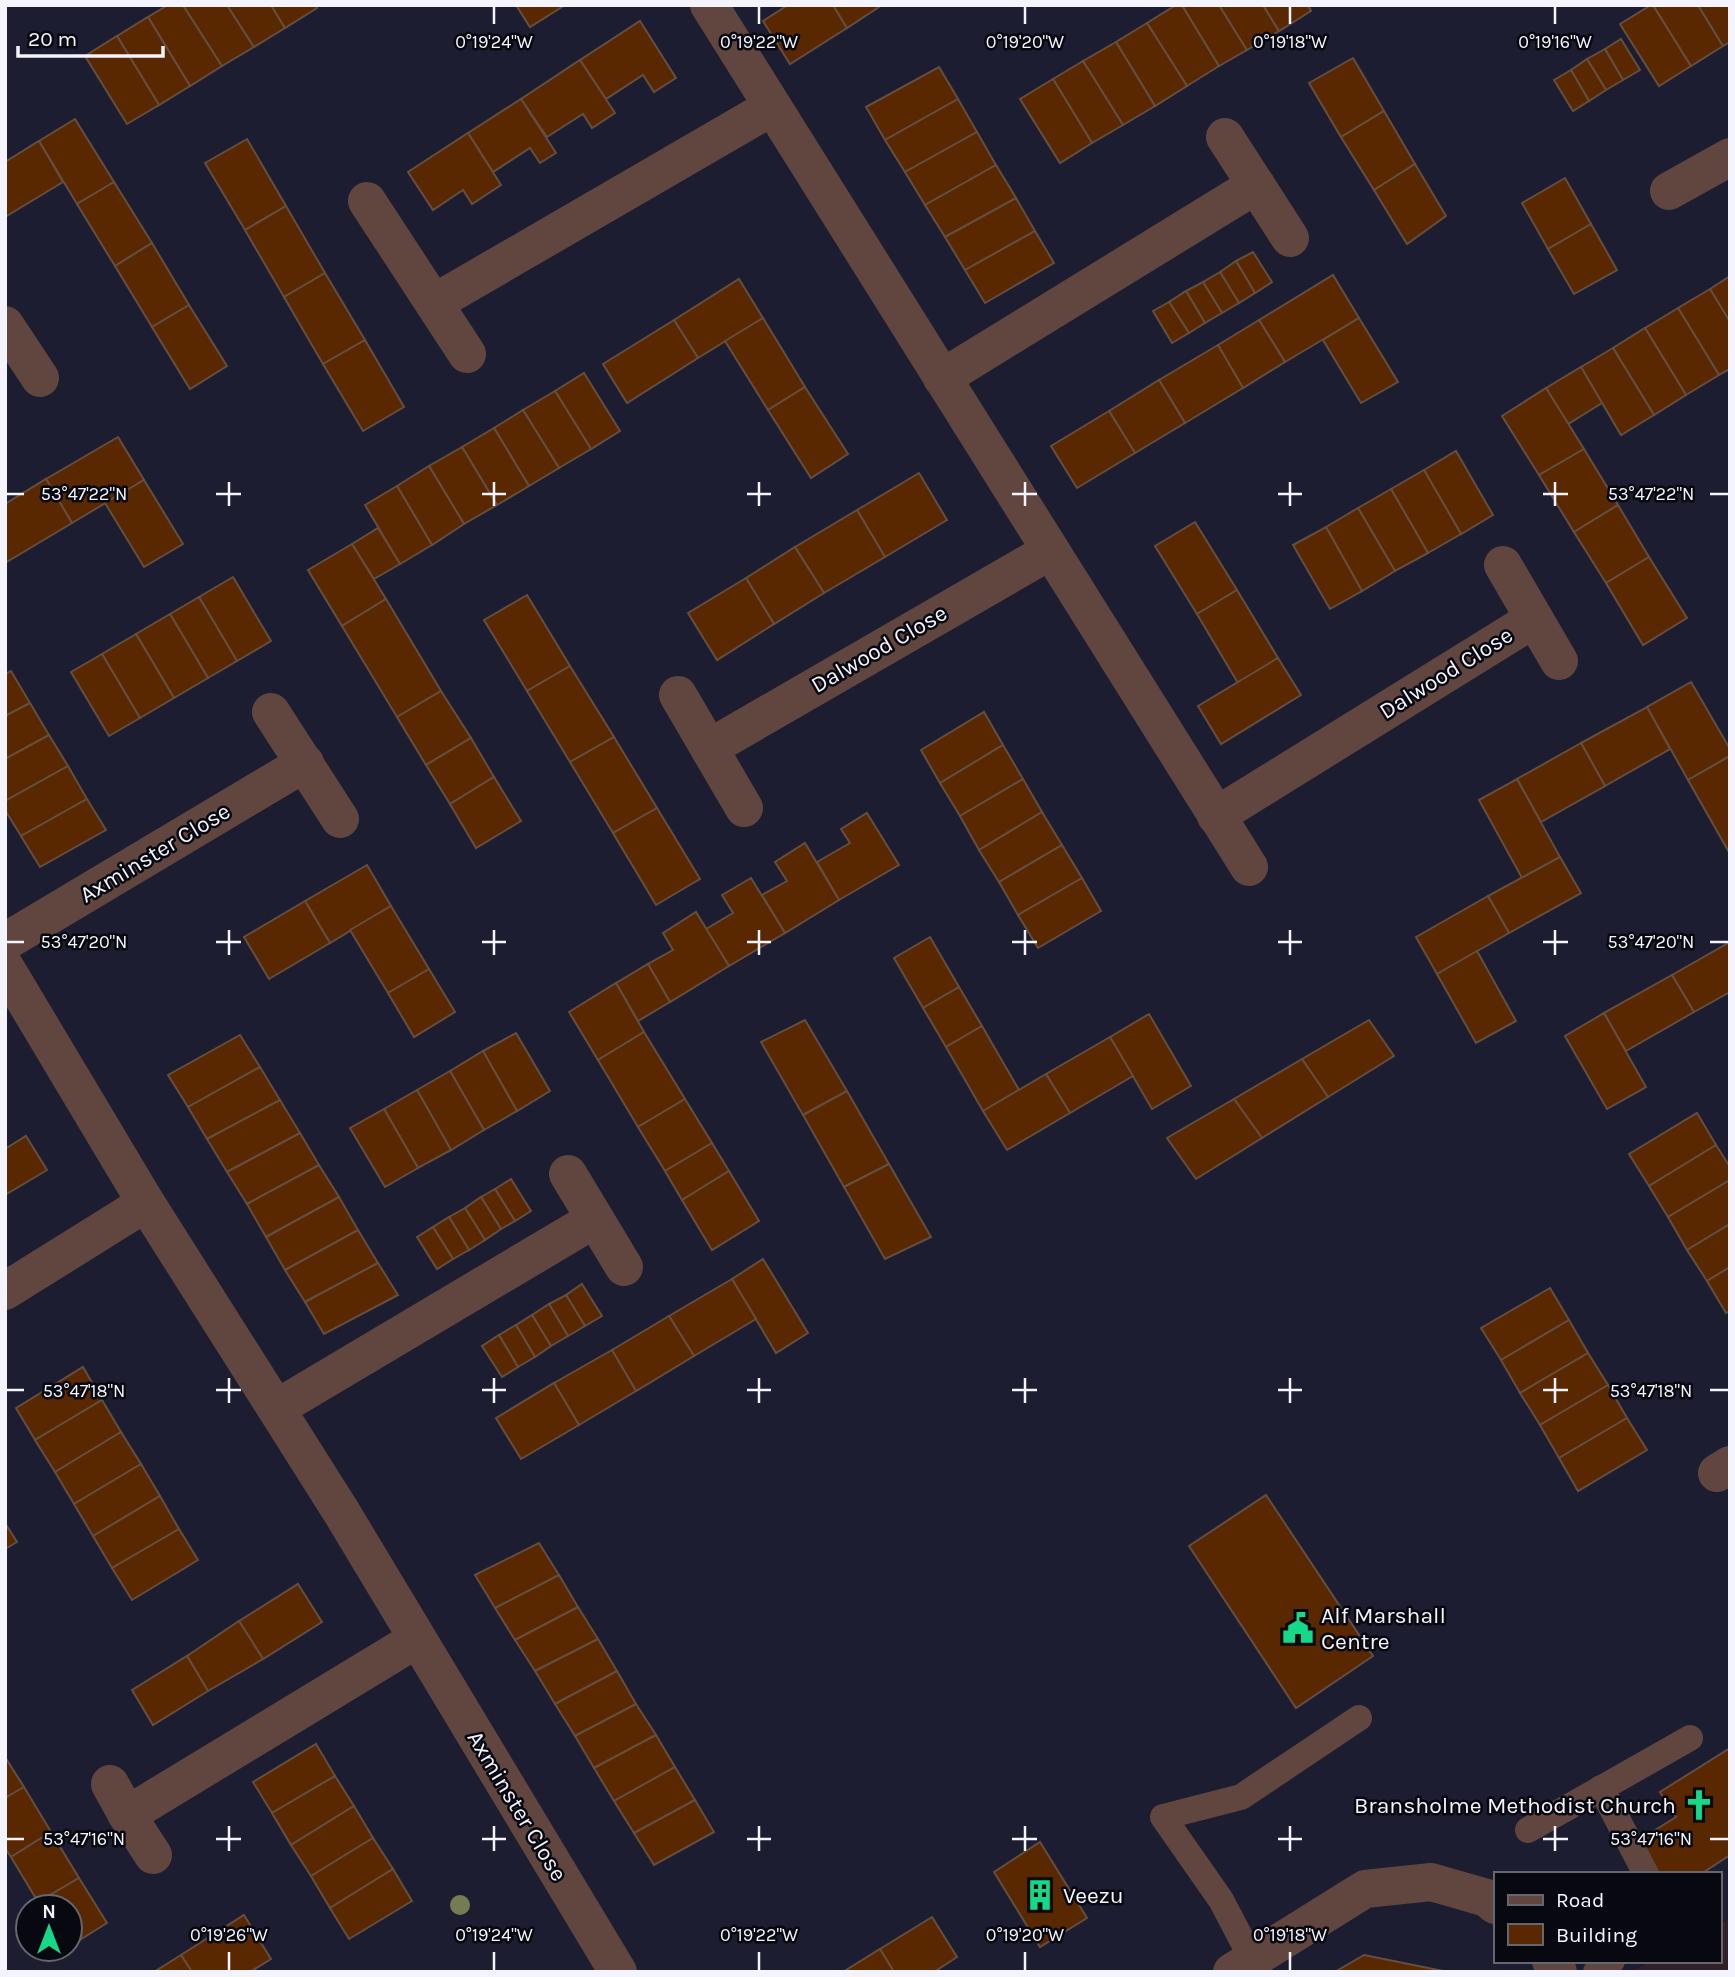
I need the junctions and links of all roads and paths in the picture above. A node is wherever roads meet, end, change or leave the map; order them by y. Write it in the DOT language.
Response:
graph roads {
  1 [pos="709,5"];
  2 [pos="772,107"];
  3 [pos="1225,137"];
  4 [pos="1730,157"];
  5 [pos="1256,185"];
  6 [pos="1669,191"];
  7 [pos="368,201"];
  8 [pos="1290,238"];
  9 [pos="434,303"];
  10 [pos="9,341"];
  11 [pos="467,354"];
  12 [pos="40,378"];
  13 [pos="942,378"];
  14 [pos="1050,551"];
  15 [pos="1503,565"];
  16 [pos="1534,619"];
  17 [pos="1559,661"];
  18 [pos="678,695"];
  19 [pos="271,712"];
  20 [pos="709,748"];
  21 [pos="305,763"];
  22 [pos="744,808"];
  23 [pos="1216,816"];
  24 [pos="340,819"];
  25 [pos="1249,867"];
  26 [pos="5,942"];
  27 [pos="5,967"];
  28 [pos="568,1174"];
  29 [pos="146,1203"];
  30 [pos="595,1219"];
  31 [pos="624,1266"];
  32 [pos="5,1291"];
  33 [pos="277,1408"];
  34 [pos="417,1639"];
  35 [pos="1359,1718"];
  36 [pos="1690,1738"];
  37 [pos="1601,1788"];
  38 [pos="1528,1830"];
  39 [pos="153,1855"];
  40 [pos="1645,1872"];
  41 [pos="1494,1904"];
  42 [pos="1242,1966"];
  43 [pos="618,1972"];
  1 -- 2 [label="street"];
  2 -- 9 [label="street"];
  2 -- 13 [label="street"];
  3 -- 5 [label="street"];
  4 -- 6 [label="street"];
  5 -- 8 [label="street"];
  5 -- 13 [label="street"];
  7 -- 9 [label="street"];
  9 -- 11 [label="street"];
  10 -- 12 [label="street"];
  13 -- 14 [label="street"];
  14 -- 20 [label="street, Dalwood Close"];
  14 -- 23 [label="street"];
  15 -- 16 [label="street, Dalwood Close"];
  16 -- 17 [label="street, Dalwood Close"];
  16 -- 23 [label="street, Dalwood Close"];
  18 -- 20 [label="street"];
  19 -- 21 [label="street"];
  20 -- 22 [label="street"];
  21 -- 24 [label="street"];
  21 -- 26 [label="street, Axminster Close"];
  23 -- 25 [label="street"];
  27 -- 29 [label="street, Axminster Close"];
  28 -- 30 [label="street"];
  29 -- 32 [label="street"];
  29 -- 33 [label="street, Axminster Close"];
  30 -- 31 [label="street"];
  30 -- 33 [label="street"];
  33 -- 34 [label="street, Axminster Close"];
  34 -- 39 [label="street"];
  34 -- 43 [label="street, Axminster Close"];
  35 -- 42 [label="lane"];
  36 -- 37 [label="lane"];
  37 -- 38 [label="lane"];
  37 -- 40 [label="lane"];
  41 -- 42 [label="street"];
}
